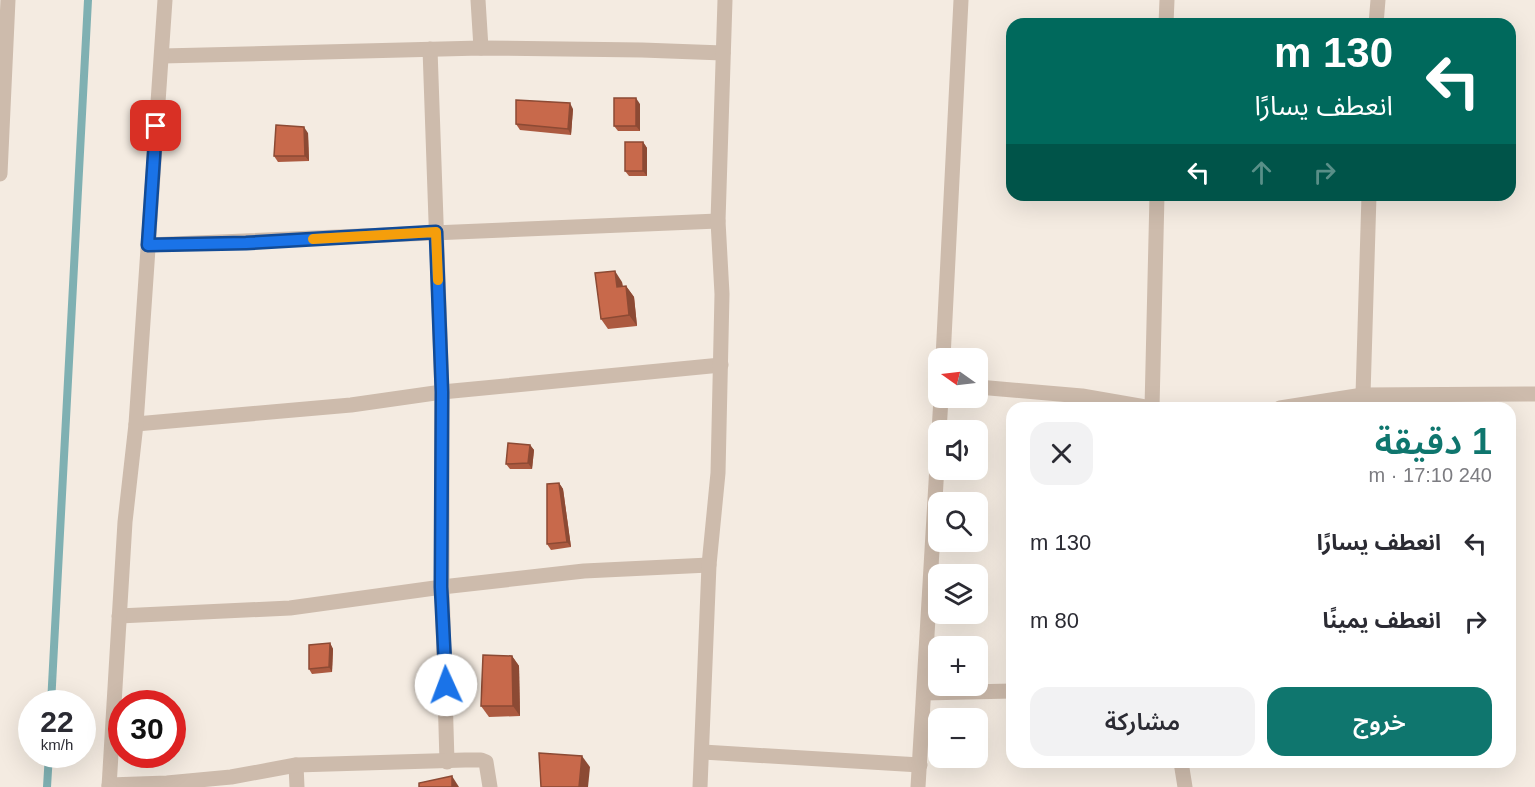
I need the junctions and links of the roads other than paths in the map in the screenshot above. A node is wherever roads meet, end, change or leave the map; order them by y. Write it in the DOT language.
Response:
graph roads {
  1 [pos="8,0"];
  2 [pos="165,0"];
  3 [pos="478,0"];
  4 [pos="725,0"];
  5 [pos="961,0"];
  6 [pos="1167,0"];
  7 [pos="1378,0"];
  8 [pos="1166,18"];
  9 [pos="1376,18"];
  10 [pos="482,48"];
  11 [pos="430,49"];
  12 [pos="723,53"];
  13 [pos="162,56"];
  14 [pos="0,174"];
  15 [pos="1157,201"];
  16 [pos="1370,201"];
  17 [pos="718,221"];
  18 [pos="436,232"];
  19 [pos="148,245"];
  20 [pos="944,348"];
  21 [pos="721,365"];
  22 [pos="988,388"];
  23 [pos="442,392"];
  24 [pos="1535,394"];
  25 [pos="1363,395"];
  26 [pos="1117,402"];
  27 [pos="1152,402"];
  28 [pos="1344,402"];
  29 [pos="940,408"];
  30 [pos="136,424"];
  31 [pos="709,565"];
  32 [pos="441,587"];
  33 [pos="119,616"];
  34 [pos="1006,691"];
  35 [pos="924,693"];
  36 [pos="703,752"];
  37 [pos="447,762"];
  38 [pos="296,765"];
  39 [pos="920,765"];
  40 [pos="1182,768"];
  41 [pos="109,786"];
  42 [pos="297,787"];
  43 [pos="490,787"];
  44 [pos="700,787"];
  45 [pos="918,787"];
  46 [pos="1185,787"];
  1 -- 14 [label="street"];
  2 -- 13 [label="street"];
  3 -- 10 [label="street"];
  4 -- 12 [label="street"];
  5 -- 20 [label="street"];
  6 -- 8 [label="street"];
  7 -- 9 [label="street"];
  10 -- 11 [label="street"];
  10 -- 12 [label="street"];
  11 -- 13 [label="street"];
  11 -- 18 [label="street"];
  12 -- 17 [label="street"];
  13 -- 19 [label="street"];
  15 -- 27 [label="street"];
  16 -- 25 [label="street"];
  17 -- 18 [label="street"];
  17 -- 21 [label="street"];
  18 -- 19 [label="street"];
  18 -- 23 [label="street"];
  19 -- 30 [label="street"];
  21 -- 23 [label="street"];
  21 -- 31 [label="street"];
  22 -- 26 [label="street"];
  23 -- 30 [label="street"];
  23 -- 32 [label="street"];
  24 -- 25 [label="street"];
  25 -- 28 [label="street"];
  29 -- 35 [label="street"];
  30 -- 33 [label="street"];
  31 -- 32 [label="street"];
  31 -- 36 [label="street"];
  32 -- 33 [label="street"];
  32 -- 37 [label="street"];
  33 -- 41 [label="street"];
  34 -- 35 [label="street"];
  35 -- 39 [label="street"];
  36 -- 39 [label="street"];
  36 -- 44 [label="street"];
  37 -- 38 [label="street"];
  37 -- 43 [label="street"];
  38 -- 41 [label="street"];
  38 -- 42 [label="street"];
  39 -- 45 [label="street"];
  40 -- 46 [label="street"];
}
